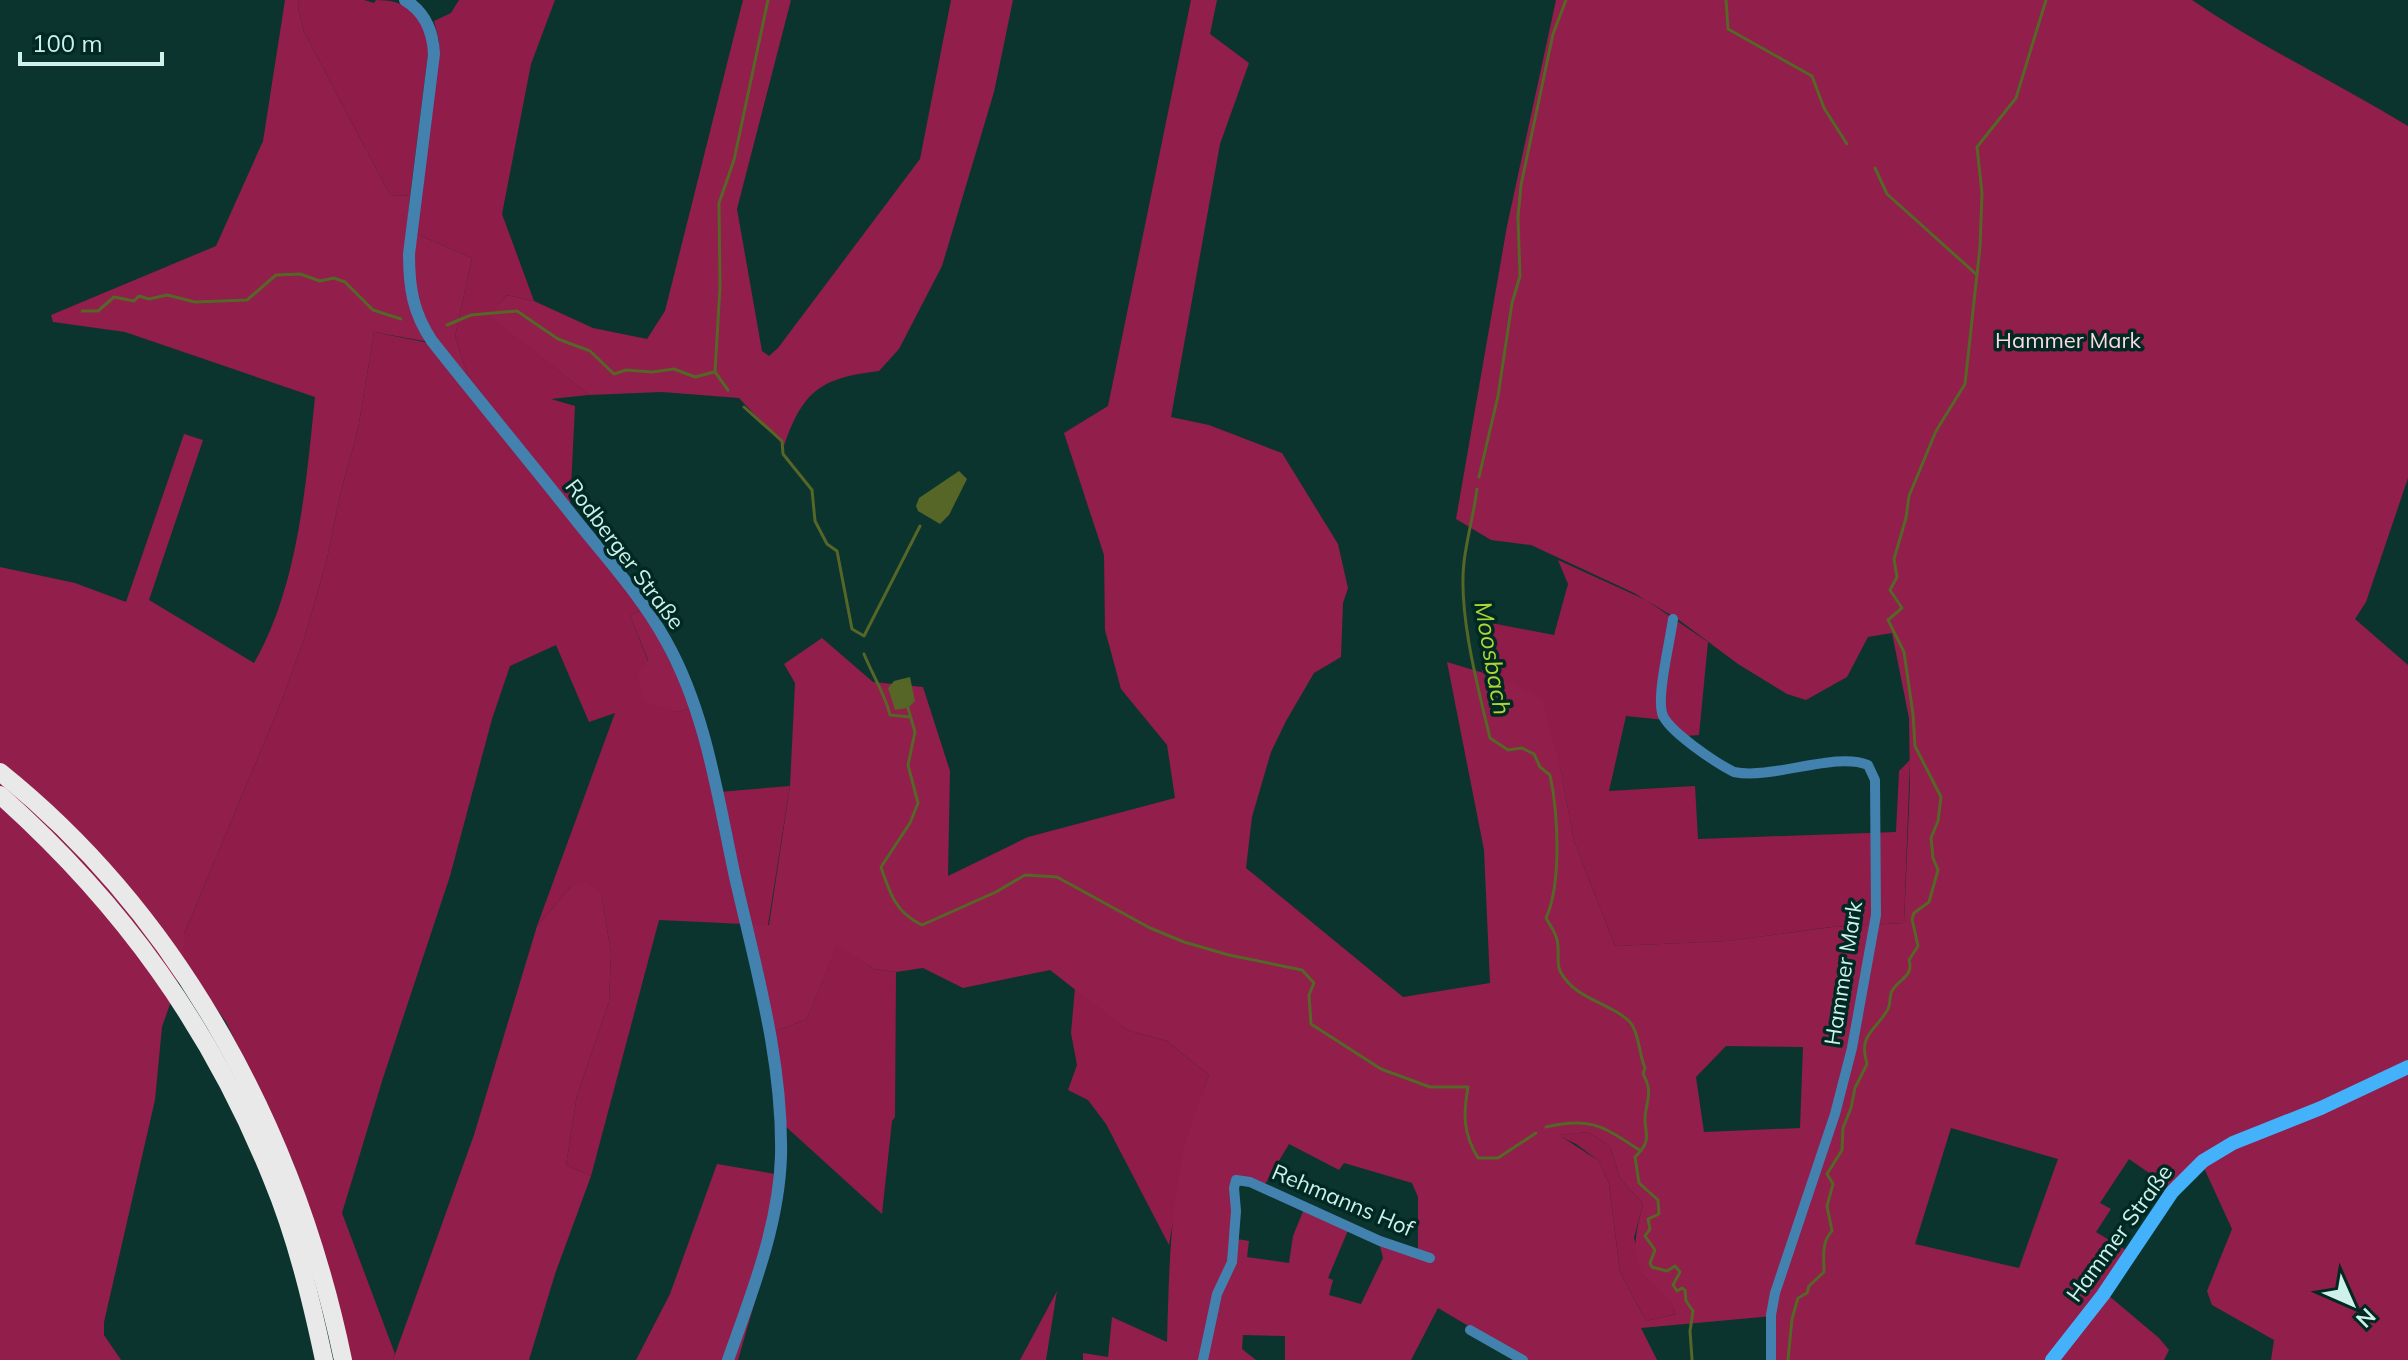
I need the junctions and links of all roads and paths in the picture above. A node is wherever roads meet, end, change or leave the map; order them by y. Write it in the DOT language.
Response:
graph roads {
  1 [pos="405,0"];
  2 [pos="1673,619"];
  3 [pos="0,772"];
  4 [pos="0,795"];
  5 [pos="2408,1067"];
  6 [pos="1430,1258"];
  7 [pos="1470,1330"];
  8 [pos="324,1360"];
  9 [pos="343,1360"];
  10 [pos="728,1360"];
  11 [pos="1203,1360"];
  12 [pos="1523,1360"];
  13 [pos="1771,1360"];
  14 [pos="2052,1360"];
  1 -- 10 [label="street, Rodberger Straße"];
  2 -- 13 [label="street, Hammer Mark"];
  3 -- 9 [label="highway"];
  4 -- 8 [label="highway"];
  5 -- 14 [label="main road, Hammer Straße"];
  6 -- 11 [label="street, Rehmanns Hof"];
  7 -- 12 [label="street"];
}
